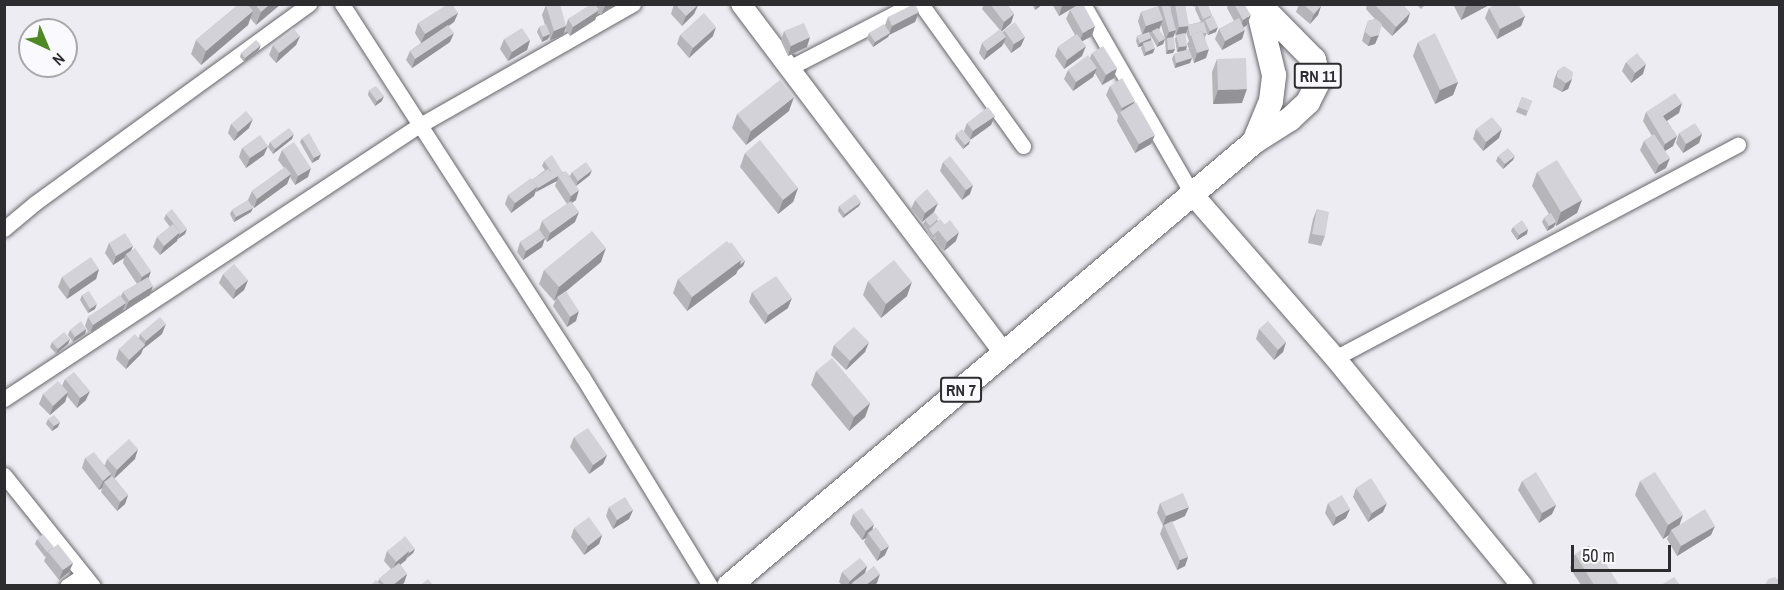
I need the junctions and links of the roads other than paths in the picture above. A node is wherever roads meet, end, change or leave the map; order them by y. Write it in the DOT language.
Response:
graph roads {
  1 [pos="309,4"];
  2 [pos="342,4"];
  3 [pos="633,4"];
  4 [pos="741,4"];
  5 [pos="912,4"];
  6 [pos="921,4"];
  7 [pos="1083,4"];
  8 [pos="1258,4"];
  9 [pos="789,68"];
  10 [pos="420,125"];
  11 [pos="1254,142"];
  12 [pos="1738,145"];
  13 [pos="1023,146"];
  14 [pos="1193,195"];
  15 [pos="4,230"];
  16 [pos="1004,353"];
  17 [pos="1335,357"];
  18 [pos="4,399"];
  19 [pos="4,475"];
  20 [pos="89,580"];
  21 [pos="68,585"];
  22 [pos="710,585"];
  23 [pos="729,585"];
  24 [pos="1522,585"];
  1 -- 15 [label="street"];
  2 -- 10 [label="street"];
  3 -- 10 [label="street"];
  4 -- 9 [label="street"];
  5 -- 9 [label="street"];
  6 -- 13 [label="street"];
  7 -- 14 [label="street"];
  8 -- 11 [label="main road, RN 11"];
  8 -- 11 [label="main road, RN 11"];
  9 -- 16 [label="street"];
  10 -- 18 [label="street"];
  10 -- 22 [label="street"];
  11 -- 14 [label="main road, RN 11"];
  12 -- 17 [label="street"];
  14 -- 16 [label="main road, RN 7"];
  14 -- 17 [label="main road"];
  16 -- 23 [label="main road, RN 7"];
  17 -- 24 [label="main road"];
  19 -- 20 [label="street"];
  20 -- 21 [label="street"];
}
